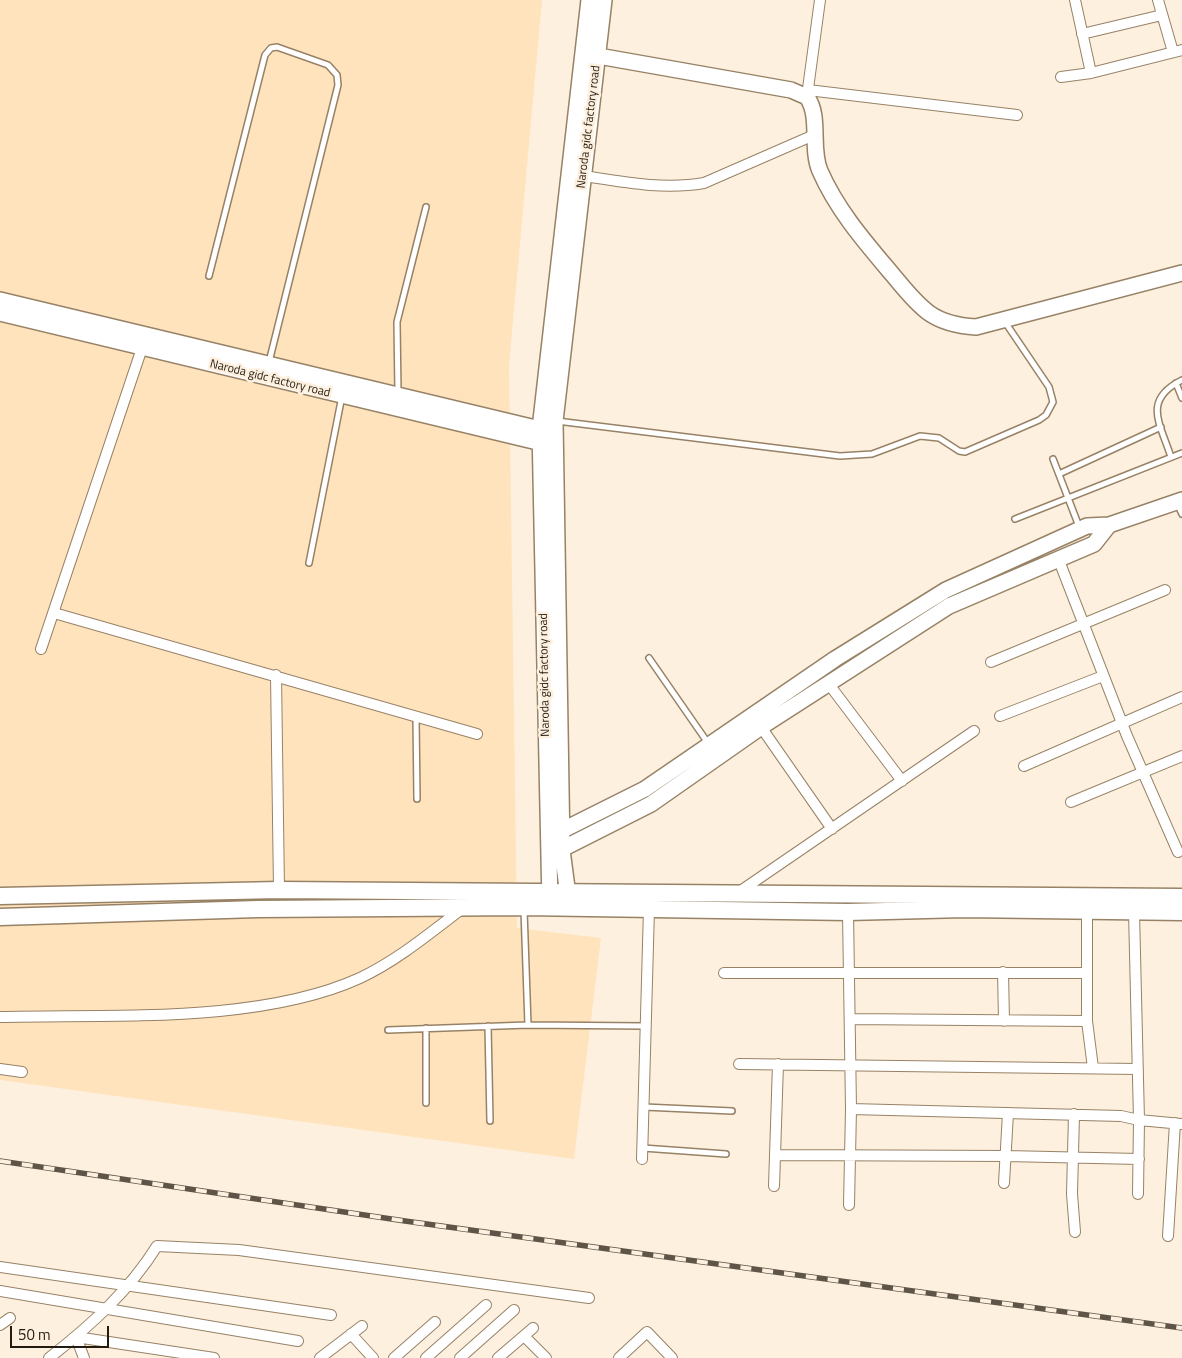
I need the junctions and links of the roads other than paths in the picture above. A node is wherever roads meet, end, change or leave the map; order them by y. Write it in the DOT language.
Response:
graph roads {
  1 [pos="589,0"];
  2 [pos="604,0"];
  3 [pos="820,0"];
  4 [pos="1075,0"];
  5 [pos="1158,0"];
  6 [pos="1162,15"];
  7 [pos="1082,34"];
  8 [pos="1178,51"];
  9 [pos="590,55"];
  10 [pos="1091,73"];
  11 [pos="1061,77"];
  12 [pos="807,93"];
  13 [pos="1017,115"];
  14 [pos="814,135"];
  15 [pos="584,176"];
  16 [pos="426,207"];
  17 [pos="1182,273"];
  18 [pos="209,276"];
  19 [pos="0,300"];
  20 [pos="0,313"];
  21 [pos="1003,320"];
  22 [pos="142,348"];
  23 [pos="268,365"];
  24 [pos="1182,380"];
  25 [pos="1176,383"];
  26 [pos="342,396"];
  27 [pos="398,396"];
  28 [pos="1182,398"];
  29 [pos="1161,427"];
  30 [pos="549,434"];
  31 [pos="1182,453"];
  32 [pos="1171,457"];
  33 [pos="1053,459"];
  34 [pos="1059,474"];
  35 [pos="1068,498"];
  36 [pos="1180,505"];
  37 [pos="1015,519"];
  38 [pos="1109,526"];
  39 [pos="1080,529"];
  40 [pos="1058,558"];
  41 [pos="309,563"];
  42 [pos="1165,590"];
  43 [pos="54,613"];
  44 [pos="1082,625"];
  45 [pos="41,649"];
  46 [pos="649,658"];
  47 [pos="990,662"];
  48 [pos="276,675"];
  49 [pos="1103,676"];
  50 [pos="828,683"];
  51 [pos="1182,697"];
  52 [pos="416,716"];
  53 [pos="1000,716"];
  54 [pos="1122,723"];
  55 [pos="761,727"];
  56 [pos="974,730"];
  57 [pos="477,734"];
  58 [pos="710,745"];
  59 [pos="1182,756"];
  60 [pos="1024,766"];
  61 [pos="1143,772"];
  62 [pos="902,781"];
  63 [pos="417,799"];
  64 [pos="1071,802"];
  65 [pos="832,829"];
  66 [pos="555,834"];
  67 [pos="556,852"];
  68 [pos="1178,852"];
  69 [pos="279,890"];
  70 [pos="739,892"];
  71 [pos="0,896"];
  72 [pos="1182,897"];
  73 [pos="524,900"];
  74 [pos="550,900"];
  75 [pos="568,900"];
  76 [pos="464,908"];
  77 [pos="649,909"];
  78 [pos="1087,910"];
  79 [pos="848,912"];
  80 [pos="1134,912"];
  81 [pos="1182,912"];
  82 [pos="0,917"];
  83 [pos="724,972"];
  84 [pos="1003,972"];
  85 [pos="850,973"];
  86 [pos="1087,973"];
  87 [pos="0,1016"];
  88 [pos="850,1019"];
  89 [pos="1004,1021"];
  90 [pos="1087,1021"];
  91 [pos="528,1025"];
  92 [pos="488,1026"];
  93 [pos="646,1026"];
  94 [pos="426,1028"];
  95 [pos="388,1030"];
  96 [pos="739,1064"];
  97 [pos="778,1064"];
  98 [pos="851,1064"];
  99 [pos="1093,1068"];
  100 [pos="0,1069"];
  101 [pos="1138,1069"];
  102 [pos="22,1072"];
  103 [pos="426,1103"];
  104 [pos="644,1107"];
  105 [pos="851,1108"];
  106 [pos="732,1111"];
  107 [pos="1008,1113"];
  108 [pos="1074,1114"];
  109 [pos="1139,1120"];
  110 [pos="490,1121"];
  111 [pos="1179,1123"];
  112 [pos="642,1153"];
  113 [pos="726,1154"];
  114 [pos="775,1155"];
  115 [pos="850,1156"];
  116 [pos="1006,1156"];
  117 [pos="1072,1156"];
  118 [pos="1139,1159"];
  119 [pos="1004,1183"];
  120 [pos="774,1186"];
  121 [pos="1138,1194"];
  122 [pos="849,1205"];
  123 [pos="1075,1232"];
  124 [pos="1168,1236"];
  125 [pos="0,1268"];
  126 [pos="126,1287"];
  127 [pos="0,1291"];
  128 [pos="589,1298"];
  129 [pos="486,1305"];
  130 [pos="105,1310"];
  131 [pos="514,1310"];
  132 [pos="331,1316"];
  133 [pos="10,1318"];
  134 [pos="436,1322"];
  135 [pos="0,1325"];
  136 [pos="362,1326"];
  137 [pos="533,1328"];
  138 [pos="351,1334"];
  139 [pos="524,1336"];
  140 [pos="76,1337"];
  141 [pos="298,1341"];
  142 [pos="501,1357"];
  143 [pos="49,1358"];
  144 [pos="84,1358"];
  145 [pos="214,1358"];
  146 [pos="320,1358"];
  147 [pos="373,1358"];
  148 [pos="394,1358"];
  149 [pos="426,1358"];
  150 [pos="460,1358"];
  151 [pos="546,1358"];
  152 [pos="619,1358"];
  153 [pos="672,1358"];
  1 -- 9 [label="street, Naroda gidc factory road"];
  2 -- 9 [label="street, Naroda gidc factory road"];
  3 -- 12 [label="street"];
  4 -- 7 [label="street"];
  5 -- 6 [label="street"];
  6 -- 7 [label="street"];
  6 -- 8 [label="street"];
  7 -- 10 [label="street"];
  8 -- 10 [label="street"];
  9 -- 12 [label="street"];
  9 -- 15 [label="street, Naroda gidc factory road"];
  9 -- 30 [label="street, Naroda gidc factory road"];
  10 -- 11 [label="street"];
  12 -- 13 [label="street"];
  12 -- 14 [label="street"];
  14 -- 15 [label="street"];
  14 -- 21 [label="street"];
  15 -- 30 [label="street, Naroda gidc factory road"];
  16 -- 27 [label="lane"];
  17 -- 21 [label="street"];
  18 -- 23 [label="lane"];
  19 -- 23 [label="street, Naroda gidc factory road"];
  20 -- 22 [label="street, Naroda gidc factory road"];
  21 -- 30 [label="lane"];
  22 -- 26 [label="street, Naroda gidc factory road"];
  22 -- 43 [label="street"];
  23 -- 27 [label="street, Naroda gidc factory road"];
  24 -- 25 [label="lane"];
  25 -- 28 [label="lane"];
  25 -- 29 [label="lane"];
  26 -- 30 [label="street, Naroda gidc factory road"];
  26 -- 41 [label="lane"];
  27 -- 30 [label="street, Naroda gidc factory road"];
  29 -- 32 [label="lane"];
  29 -- 34 [label="lane"];
  30 -- 66 [label="street, Naroda gidc factory road"];
  31 -- 32 [label="lane"];
  32 -- 35 [label="lane"];
  33 -- 34 [label="lane"];
  34 -- 35 [label="lane"];
  35 -- 37 [label="lane"];
  35 -- 39 [label="lane"];
  36 -- 38 [label="street"];
  38 -- 39 [label="street"];
  38 -- 40 [label="street"];
  39 -- 58 [label="street"];
  40 -- 44 [label="street"];
  40 -- 50 [label="street"];
  42 -- 44 [label="street"];
  43 -- 45 [label="street"];
  43 -- 48 [label="street"];
  44 -- 47 [label="street"];
  44 -- 49 [label="street"];
  46 -- 58 [label="lane"];
  48 -- 52 [label="street"];
  48 -- 69 [label="street"];
  49 -- 53 [label="street"];
  49 -- 54 [label="street"];
  50 -- 55 [label="street"];
  50 -- 62 [label="street"];
  51 -- 54 [label="street"];
  52 -- 57 [label="street"];
  52 -- 63 [label="lane"];
  54 -- 60 [label="street"];
  54 -- 61 [label="street"];
  55 -- 65 [label="street"];
  55 -- 67 [label="street"];
  56 -- 62 [label="street"];
  58 -- 66 [label="street"];
  59 -- 61 [label="street"];
  61 -- 64 [label="street"];
  61 -- 68 [label="street"];
  62 -- 65 [label="street"];
  65 -- 70 [label="street"];
  66 -- 67 [label="street, Naroda gidc factory road"];
  67 -- 74 [label="street, Naroda gidc factory road"];
  67 -- 75 [label="street, Naroda gidc factory road"];
  69 -- 71 [label="main road"];
  69 -- 73 [label="main road"];
  70 -- 72 [label="main road"];
  70 -- 75 [label="main road"];
  73 -- 74 [label="main road"];
  73 -- 76 [label="main road"];
  73 -- 91 [label="lane"];
  74 -- 75 [label="main road"];
  75 -- 77 [label="main road"];
  76 -- 82 [label="main road"];
  76 -- 87 [label="street"];
  77 -- 79 [label="main road"];
  77 -- 93 [label="street"];
  78 -- 79 [label="main road"];
  78 -- 80 [label="main road"];
  78 -- 86 [label="street"];
  79 -- 85 [label="street"];
  80 -- 81 [label="main road"];
  80 -- 101 [label="street"];
  83 -- 85 [label="street"];
  84 -- 85 [label="street"];
  84 -- 86 [label="street"];
  84 -- 89 [label="street"];
  85 -- 88 [label="street"];
  86 -- 90 [label="street"];
  88 -- 89 [label="street"];
  88 -- 98 [label="street"];
  89 -- 90 [label="street"];
  90 -- 99 [label="street"];
  91 -- 92 [label="lane"];
  91 -- 93 [label="lane"];
  92 -- 94 [label="lane"];
  92 -- 110 [label="lane"];
  93 -- 104 [label="street"];
  94 -- 95 [label="lane"];
  94 -- 103 [label="lane"];
  96 -- 97 [label="street"];
  97 -- 98 [label="street"];
  97 -- 114 [label="street"];
  98 -- 99 [label="street"];
  98 -- 105 [label="street"];
  99 -- 101 [label="street"];
  100 -- 102 [label="street"];
  101 -- 109 [label="street"];
  104 -- 106 [label="lane"];
  104 -- 112 [label="street"];
  105 -- 107 [label="street"];
  105 -- 115 [label="street"];
  107 -- 108 [label="street"];
  107 -- 116 [label="street"];
  108 -- 109 [label="street"];
  108 -- 117 [label="street"];
  109 -- 111 [label="street"];
  109 -- 118 [label="street"];
  111 -- 124 [label="street"];
  112 -- 113 [label="lane"];
  114 -- 115 [label="street"];
  114 -- 120 [label="street"];
  115 -- 116 [label="street"];
  115 -- 122 [label="street"];
  116 -- 117 [label="street"];
  116 -- 119 [label="street"];
  117 -- 118 [label="street"];
  117 -- 123 [label="street"];
  118 -- 121 [label="street"];
  125 -- 126 [label="street"];
  126 -- 128 [label="street"];
  126 -- 130 [label="street"];
  126 -- 132 [label="street"];
  127 -- 130 [label="street"];
  129 -- 149 [label="street"];
  130 -- 140 [label="street"];
  130 -- 141 [label="street"];
  131 -- 150 [label="street"];
  133 -- 135 [label="street"];
  134 -- 148 [label="street"];
  136 -- 138 [label="street"];
  137 -- 139 [label="street"];
  138 -- 146 [label="street"];
  138 -- 147 [label="street"];
  139 -- 142 [label="street"];
  139 -- 151 [label="street"];
  140 -- 143 [label="street"];
  140 -- 144 [label="street"];
  140 -- 145 [label="street"];
  152 -- 153 [label="street"];
}
